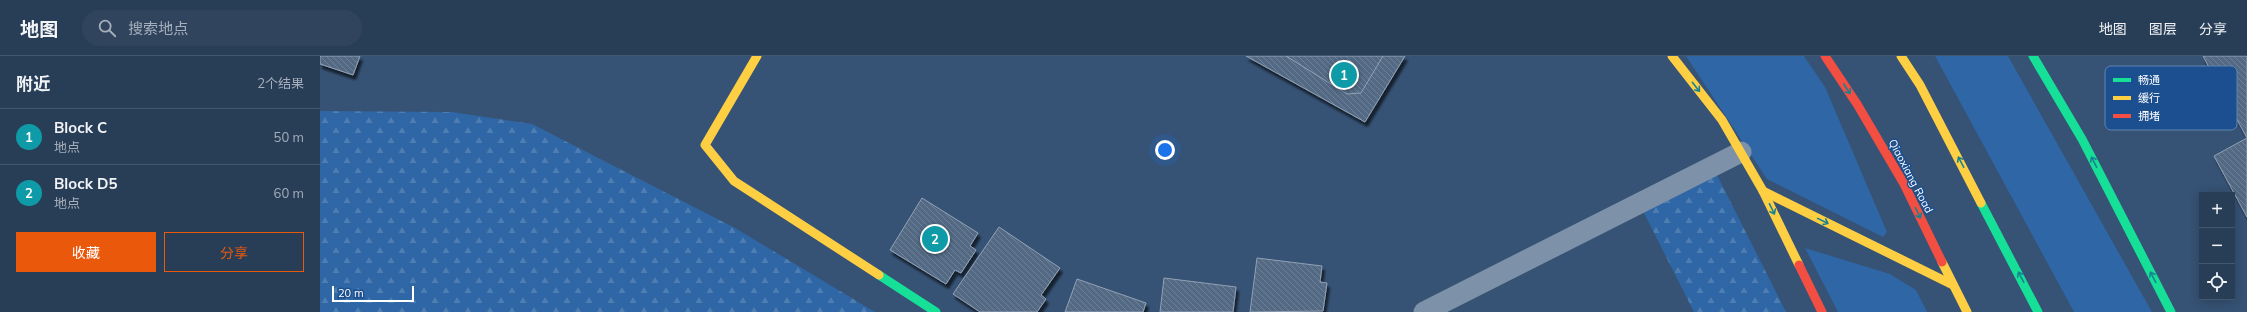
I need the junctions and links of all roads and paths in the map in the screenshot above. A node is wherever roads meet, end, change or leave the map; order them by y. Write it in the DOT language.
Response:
graph roads {
  1 [pos="757,56"];
  2 [pos="1672,56"];
  3 [pos="1825,56"];
  4 [pos="1901,56"];
  5 [pos="2033,56"];
  6 [pos="1741,152"];
  7 [pos="1763,191"];
  8 [pos="1953,285"];
  9 [pos="936,312"];
  10 [pos="1424,312"];
  11 [pos="1822,312"];
  12 [pos="1967,312"];
  13 [pos="2038,312"];
  14 [pos="2171,312"];
  1 -- 9 [label="main road"];
  2 -- 6 [label="main road, one-way"];
  3 -- 8 [label="main road, Qiaoxiang Road, one-way"];
  13 -- 4 [label="main road, one-way"];
  14 -- 5 [label="main road, one-way"];
  6 -- 7 [label="main road"];
  6 -- 10 [label="street"];
  7 -- 8 [label="main road, one-way"];
  7 -- 11 [label="main road, one-way"];
  8 -- 12 [label="main road, Qiaoxiang Road"];
}
